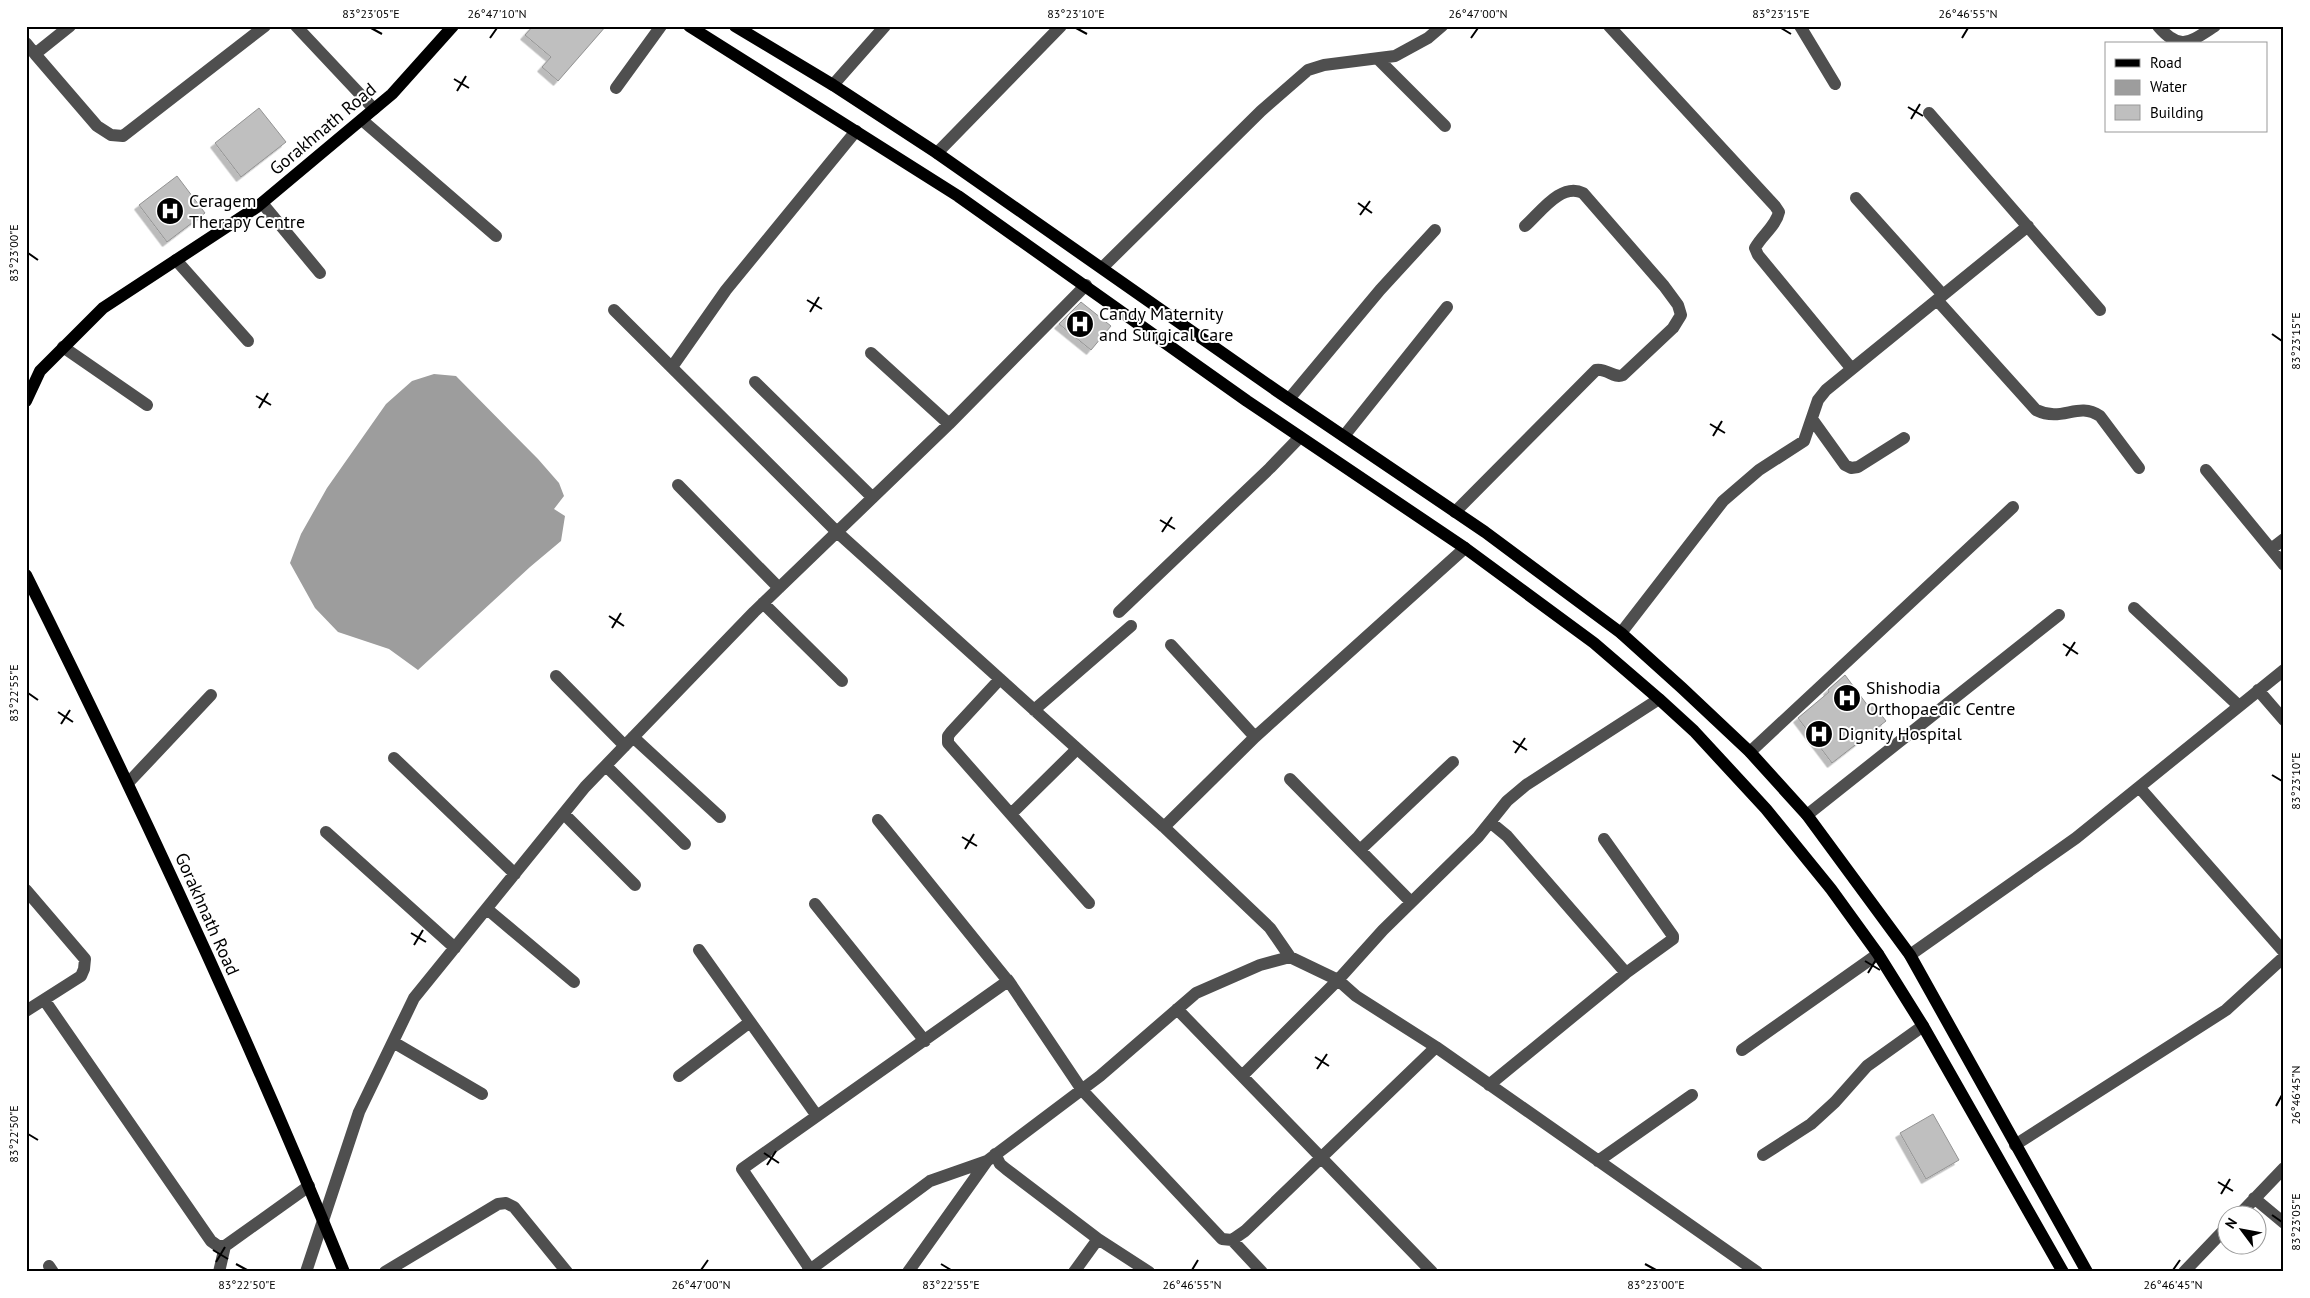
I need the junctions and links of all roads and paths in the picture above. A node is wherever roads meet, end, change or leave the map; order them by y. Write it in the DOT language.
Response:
graph roads {
  1 [pos="70,26"];
  2 [pos="265,26"];
  3 [pos="296,26"];
  4 [pos="453,26"];
  5 [pos="661,26"];
  6 [pos="688,26"];
  7 [pos="735,26"];
  8 [pos="884,26"];
  9 [pos="1061,26"];
  10 [pos="1442,26"];
  11 [pos="1609,26"];
  12 [pos="1800,26"];
  13 [pos="2158,26"];
  14 [pos="2215,26"];
  15 [pos="2176,42"];
  16 [pos="2191,42"];
  17 [pos="26,43"];
  18 [pos="35,54"];
  19 [pos="1378,59"];
  20 [pos="1835,84"];
  21 [pos="833,85"];
  22 [pos="616,88"];
  23 [pos="374,110"];
  24 [pos="1929,113"];
  25 [pos="362,120"];
  26 [pos="1445,126"];
  27 [pos="856,131"];
  28 [pos="937,153"];
  29 [pos="1856,198"];
  30 [pos="262,203"];
  31 [pos="1525,226"];
  32 [pos="2028,226"];
  33 [pos="1435,230"];
  34 [pos="496,236"];
  35 [pos="176,260"];
  36 [pos="1103,268"];
  37 [pos="320,273"];
  38 [pos="1086,285"];
  39 [pos="1940,298"];
  40 [pos="1448,307"];
  41 [pos="614,310"];
  42 [pos="2100,310"];
  43 [pos="248,341"];
  44 [pos="64,347"];
  45 [pos="871,352"];
  46 [pos="672,367"];
  47 [pos="1851,368"];
  48 [pos="755,382"];
  49 [pos="1288,399"];
  50 [pos="26,401"];
  51 [pos="147,406"];
  52 [pos="1812,419"];
  53 [pos="949,424"];
  54 [pos="1344,436"];
  55 [pos="1300,437"];
  56 [pos="1904,438"];
  57 [pos="2139,468"];
  58 [pos="2206,470"];
  59 [pos="678,484"];
  60 [pos="872,497"];
  61 [pos="2013,507"];
  62 [pos="1455,512"];
  63 [pos="837,532"];
  64 [pos="2284,538"];
  65 [pos="1465,548"];
  66 [pos="2271,549"];
  67 [pos="2284,565"];
  68 [pos="26,575"];
  69 [pos="779,588"];
  70 [pos="763,603"];
  71 [pos="2134,608"];
  72 [pos="1119,612"];
  73 [pos="2059,615"];
  74 [pos="1131,626"];
  75 [pos="1621,633"];
  76 [pos="1171,645"];
  77 [pos="2284,670"];
  78 [pos="556,676"];
  79 [pos="1000,679"];
  80 [pos="842,681"];
  81 [pos="2258,690"];
  82 [pos="212,694"];
  83 [pos="1659,699"];
  84 [pos="2239,706"];
  85 [pos="1034,710"];
  86 [pos="2284,720"];
  87 [pos="1255,737"];
  88 [pos="629,742"];
  89 [pos="1077,749"];
  90 [pos="1750,752"];
  91 [pos="394,758"];
  92 [pos="1453,762"];
  93 [pos="606,766"];
  94 [pos="1290,779"];
  95 [pos="128,783"];
  96 [pos="2139,787"];
  97 [pos="564,814"];
  98 [pos="1011,814"];
  99 [pos="1807,815"];
  100 [pos="720,817"];
  101 [pos="878,820"];
  102 [pos="1490,822"];
  103 [pos="1164,827"];
  104 [pos="326,832"];
  105 [pos="1604,839"];
  106 [pos="685,844"];
  107 [pos="1360,850"];
  108 [pos="515,874"];
  109 [pos="634,885"];
  110 [pos="26,890"];
  111 [pos="1411,902"];
  112 [pos="1090,903"];
  113 [pos="815,904"];
  114 [pos="487,909"];
  115 [pos="455,948"];
  116 [pos="699,950"];
  117 [pos="2284,952"];
  118 [pos="1878,954"];
  119 [pos="1910,955"];
  120 [pos="1290,957"];
  121 [pos="2284,957"];
  122 [pos="1626,973"];
  123 [pos="1008,980"];
  124 [pos="1338,980"];
  125 [pos="574,982"];
  126 [pos="44,1001"];
  127 [pos="1177,1009"];
  128 [pos="26,1011"];
  129 [pos="750,1022"];
  130 [pos="1923,1026"];
  131 [pos="925,1041"];
  132 [pos="393,1042"];
  133 [pos="1436,1047"];
  134 [pos="1742,1050"];
  135 [pos="679,1076"];
  136 [pos="1242,1076"];
  137 [pos="1489,1085"];
  138 [pos="1082,1090"];
  139 [pos="482,1094"];
  140 [pos="1692,1095"];
  141 [pos="817,1116"];
  142 [pos="2015,1145"];
  143 [pos="1763,1155"];
  144 [pos="991,1157"];
  145 [pos="1321,1158"];
  146 [pos="1598,1161"];
  147 [pos="2284,1168"];
  148 [pos="309,1186"];
  149 [pos="2254,1198"];
  150 [pos="2247,1206"];
  151 [pos="322,1218"];
  152 [pos="2284,1223"];
  153 [pos="2218,1236"];
  154 [pos="1098,1239"];
  155 [pos="1232,1240"];
  156 [pos="225,1246"];
  157 [pos="808,1270"];
  158 [pos="219,1272"];
  159 [pos="306,1272"];
  160 [pos="344,1272"];
  161 [pos="385,1272"];
  162 [pos="567,1272"];
  163 [pos="908,1272"];
  164 [pos="1074,1272"];
  165 [pos="1149,1272"];
  166 [pos="1262,1272"];
  167 [pos="1432,1272"];
  168 [pos="1757,1272"];
  169 [pos="2063,1272"];
  170 [pos="2088,1272"];
  171 [pos="2184,1272"];
  1 -- 18 [label="street"];
  2 -- 18 [label="street"];
  3 -- 23 [label="street"];
  4 -- 23 [label="main road, Gorakhnath Road"];
  5 -- 22 [label="street"];
  6 -- 27 [label="main road"];
  7 -- 21 [label="main road"];
  8 -- 21 [label="street"];
  9 -- 28 [label="street"];
  10 -- 19 [label="street"];
  11 -- 47 [label="street"];
  12 -- 20 [label="street"];
  13 -- 15 [label="street"];
  14 -- 16 [label="street"];
  17 -- 18 [label="street"];
  19 -- 26 [label="street"];
  19 -- 36 [label="street"];
  21 -- 28 [label="main road"];
  23 -- 25 [label="main road, Gorakhnath Road"];
  24 -- 32 [label="street"];
  25 -- 30 [label="main road, Gorakhnath Road"];
  25 -- 34 [label="street"];
  27 -- 38 [label="main road"];
  27 -- 46 [label="street"];
  28 -- 36 [label="main road"];
  29 -- 39 [label="street"];
  30 -- 35 [label="main road, Gorakhnath Road"];
  30 -- 37 [label="street"];
  31 -- 62 [label="street"];
  32 -- 39 [label="street"];
  32 -- 42 [label="street"];
  33 -- 49 [label="street"];
  35 -- 43 [label="street"];
  35 -- 44 [label="main road, Gorakhnath Road"];
  36 -- 49 [label="main road"];
  38 -- 53 [label="street"];
  38 -- 55 [label="main road"];
  39 -- 47 [label="street"];
  39 -- 57 [label="street"];
  40 -- 54 [label="street"];
  41 -- 46 [label="street"];
  44 -- 50 [label="main road, Gorakhnath Road"];
  44 -- 51 [label="street"];
  45 -- 53 [label="street"];
  46 -- 63 [label="street"];
  47 -- 52 [label="street"];
  48 -- 60 [label="street"];
  49 -- 54 [label="main road"];
  52 -- 56 [label="street"];
  52 -- 75 [label="street"];
  53 -- 60 [label="street"];
  54 -- 62 [label="main road"];
  55 -- 65 [label="main road"];
  55 -- 72 [label="street"];
  58 -- 66 [label="street"];
  59 -- 69 [label="street"];
  60 -- 63 [label="street"];
  61 -- 90 [label="street"];
  62 -- 75 [label="main road"];
  63 -- 69 [label="street"];
  63 -- 79 [label="street"];
  64 -- 66 [label="street"];
  65 -- 83 [label="main road"];
  65 -- 87 [label="street"];
  66 -- 67 [label="street"];
  68 -- 95 [label="main road, Gorakhnath Road"];
  69 -- 70 [label="street"];
  70 -- 80 [label="street"];
  70 -- 88 [label="street"];
  71 -- 84 [label="street"];
  73 -- 99 [label="street"];
  74 -- 85 [label="street"];
  75 -- 90 [label="main road"];
  76 -- 87 [label="street"];
  77 -- 81 [label="street"];
  78 -- 88 [label="street"];
  79 -- 85 [label="street"];
  79 -- 98 [label="street"];
  81 -- 84 [label="street"];
  81 -- 86 [label="street"];
  82 -- 95 [label="street"];
  83 -- 102 [label="street"];
  83 -- 118 [label="main road"];
  84 -- 96 [label="street"];
  85 -- 89 [label="street"];
  87 -- 103 [label="street"];
  88 -- 93 [label="street"];
  88 -- 100 [label="street"];
  89 -- 98 [label="street"];
  89 -- 103 [label="street"];
  90 -- 99 [label="main road"];
  91 -- 108 [label="street"];
  92 -- 107 [label="street"];
  93 -- 97 [label="street"];
  93 -- 106 [label="street"];
  94 -- 107 [label="street"];
  95 -- 148 [label="main road, Gorakhnath Road"];
  96 -- 117 [label="street"];
  96 -- 119 [label="street"];
  97 -- 108 [label="street"];
  97 -- 109 [label="street"];
  98 -- 112 [label="street"];
  99 -- 119 [label="main road"];
  101 -- 123 [label="street"];
  102 -- 111 [label="street"];
  102 -- 122 [label="street"];
  103 -- 120 [label="street"];
  104 -- 115 [label="street"];
  105 -- 122 [label="street"];
  107 -- 111 [label="street"];
  108 -- 114 [label="street"];
  110 -- 126 [label="street"];
  111 -- 124 [label="street"];
  113 -- 131 [label="street"];
  114 -- 115 [label="street"];
  114 -- 125 [label="street"];
  115 -- 132 [label="street"];
  116 -- 129 [label="street"];
  118 -- 130 [label="main road"];
  118 -- 134 [label="street"];
  119 -- 142 [label="main road"];
  120 -- 124 [label="street"];
  120 -- 127 [label="street"];
  121 -- 142 [label="street"];
  122 -- 137 [label="street"];
  123 -- 131 [label="street"];
  123 -- 138 [label="street"];
  124 -- 133 [label="street"];
  124 -- 136 [label="street"];
  126 -- 128 [label="street"];
  126 -- 156 [label="street"];
  127 -- 136 [label="street"];
  127 -- 138 [label="street"];
  129 -- 135 [label="street"];
  129 -- 141 [label="street"];
  130 -- 143 [label="street"];
  130 -- 169 [label="main road"];
  131 -- 141 [label="street"];
  132 -- 139 [label="street"];
  132 -- 151 [label="street"];
  133 -- 137 [label="street"];
  133 -- 145 [label="street"];
  136 -- 145 [label="street"];
  137 -- 146 [label="street"];
  138 -- 144 [label="street"];
  138 -- 155 [label="street"];
  140 -- 146 [label="street"];
  141 -- 157 [label="street"];
  142 -- 170 [label="main road"];
  144 -- 154 [label="street"];
  144 -- 157 [label="street"];
  144 -- 163 [label="street"];
  145 -- 155 [label="street"];
  145 -- 167 [label="street"];
  146 -- 168 [label="street"];
  147 -- 149 [label="street"];
  148 -- 151 [label="main road, Gorakhnath Road"];
  148 -- 156 [label="street"];
  149 -- 150 [label="street"];
  149 -- 152 [label="street"];
  151 -- 159 [label="street"];
  151 -- 160 [label="main road, Gorakhnath Road"];
  153 -- 171 [label="street"];
  154 -- 164 [label="street"];
  154 -- 165 [label="street"];
  155 -- 166 [label="street"];
  156 -- 158 [label="street"];
  161 -- 162 [label="street"];
}
